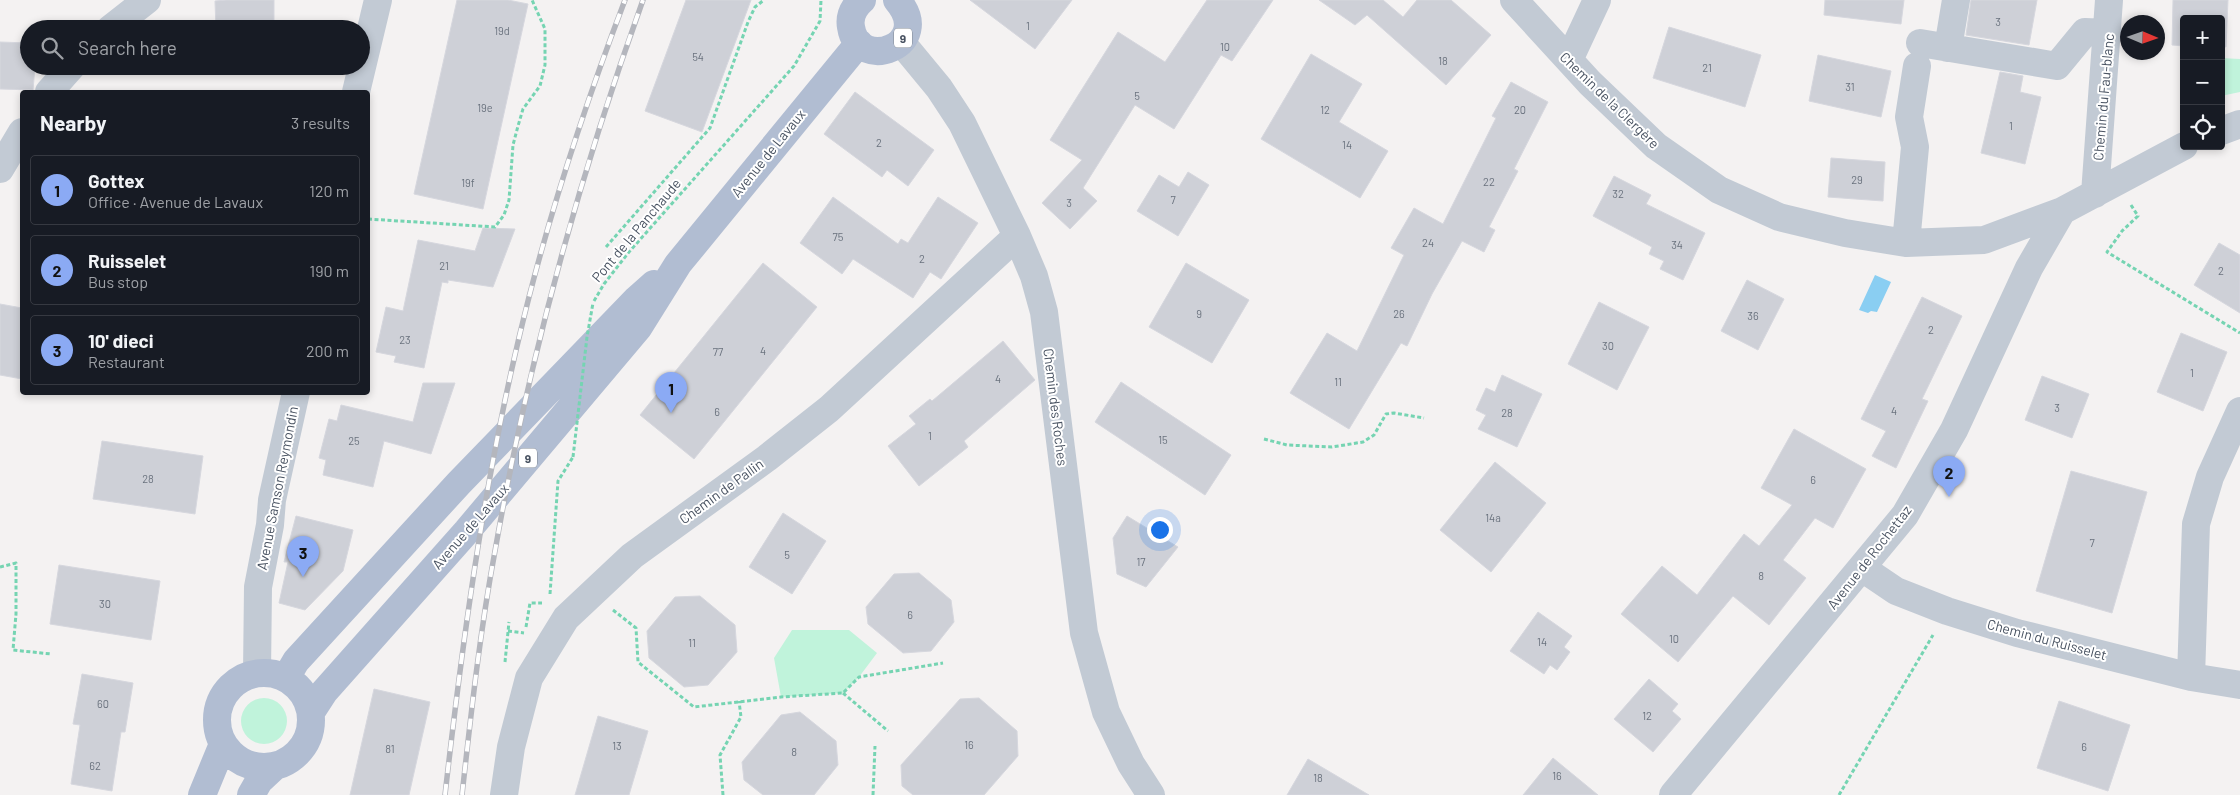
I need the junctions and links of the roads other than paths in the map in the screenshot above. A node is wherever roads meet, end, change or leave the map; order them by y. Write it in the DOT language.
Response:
graph roads {
  1 [pos="147,0"];
  2 [pos="378,0"];
  3 [pos="862,0"];
  4 [pos="897,0"];
  5 [pos="1514,0"];
  6 [pos="1597,0"];
  7 [pos="1956,0"];
  8 [pos="2109,0"];
  9 [pos="121,20"];
  10 [pos="370,33"];
  11 [pos="2108,33"];
  12 [pos="901,42"];
  13 [pos="859,43"];
  14 [pos="1948,48"];
  15 [pos="1569,60"];
  16 [pos="64,75"];
  17 [pos="360,75"];
  18 [pos="50,90"];
  19 [pos="356,90"];
  20 [pos="2240,124"];
  21 [pos="2225,130"];
  22 [pos="20,135"];
  23 [pos="2180,148"];
  24 [pos="0,169"];
  25 [pos="2095,194"];
  26 [pos="2062,211"];
  27 [pos="1017,236"];
  28 [pos="1906,243"];
  29 [pos="678,264"];
  30 [pos="295,395"];
  31 [pos="2240,412"];
  32 [pos="1862,568"];
  33 [pos="257,673"];
  34 [pos="2191,677"];
  35 [pos="286,678"];
  36 [pos="2240,686"];
  37 [pos="311,712"];
  38 [pos="223,744"];
  39 [pos="274,767"];
  40 [pos="202,795"];
  41 [pos="251,795"];
  42 [pos="504,795"];
  43 [pos="1151,795"];
  44 [pos="1673,795"];
  1 -- 9 [label="street"];
  2 -- 10 [label="street"];
  3 -- 13 [label="main road"];
  4 -- 12 [label="main road, 9"];
  5 -- 15 [label="street, Chemin de la Clergère"];
  6 -- 15 [label="street"];
  7 -- 14 [label="street"];
  8 -- 11 [label="street, Chemin du Fau-blanc"];
  11 -- 14 [label="street"];
  11 -- 25 [label="street, Chemin du Fau-blanc"];
  12 -- 13 [label="main road, 9"];
  12 -- 27 [label="street, Chemin des Roches"];
  13 -- 29 [label="main road, Avenue de Lavaux / 9"];
  14 -- 28 [label="street"];
  15 -- 28 [label="street, Chemin de la Clergère"];
  16 -- 18 [label="street"];
  17 -- 19 [label="street"];
  20 -- 21 [label="street"];
  22 -- 24 [label="street"];
  23 -- 25 [label="street, Chemin de la Clergère"];
  25 -- 26 [label="street, Chemin de la Clergère"];
  26 -- 28 [label="street, Chemin de la Clergère"];
  26 -- 32 [label="street, Avenue de Rochettaz"];
  27 -- 42 [label="street, Chemin de Pallin"];
  27 -- 43 [label="street, Chemin des Roches"];
  29 -- 35 [label="main road, Avenue de Lavaux / 9"];
  29 -- 37 [label="main road, Avenue de Lavaux / 9"];
  30 -- 33 [label="street, Avenue Samson Reymondin"];
  31 -- 34 [label="street"];
  32 -- 34 [label="street, Chemin du Ruisselet"];
  32 -- 44 [label="street, Avenue de Rochettaz"];
  33 -- 35 [label="main road"];
  33 -- 38 [label="main road"];
  34 -- 36 [label="street, Chemin du Ruisselet"];
  35 -- 37 [label="main road"];
  37 -- 39 [label="main road"];
  38 -- 39 [label="main road"];
  38 -- 40 [label="main road"];
  39 -- 41 [label="main road"];
}
